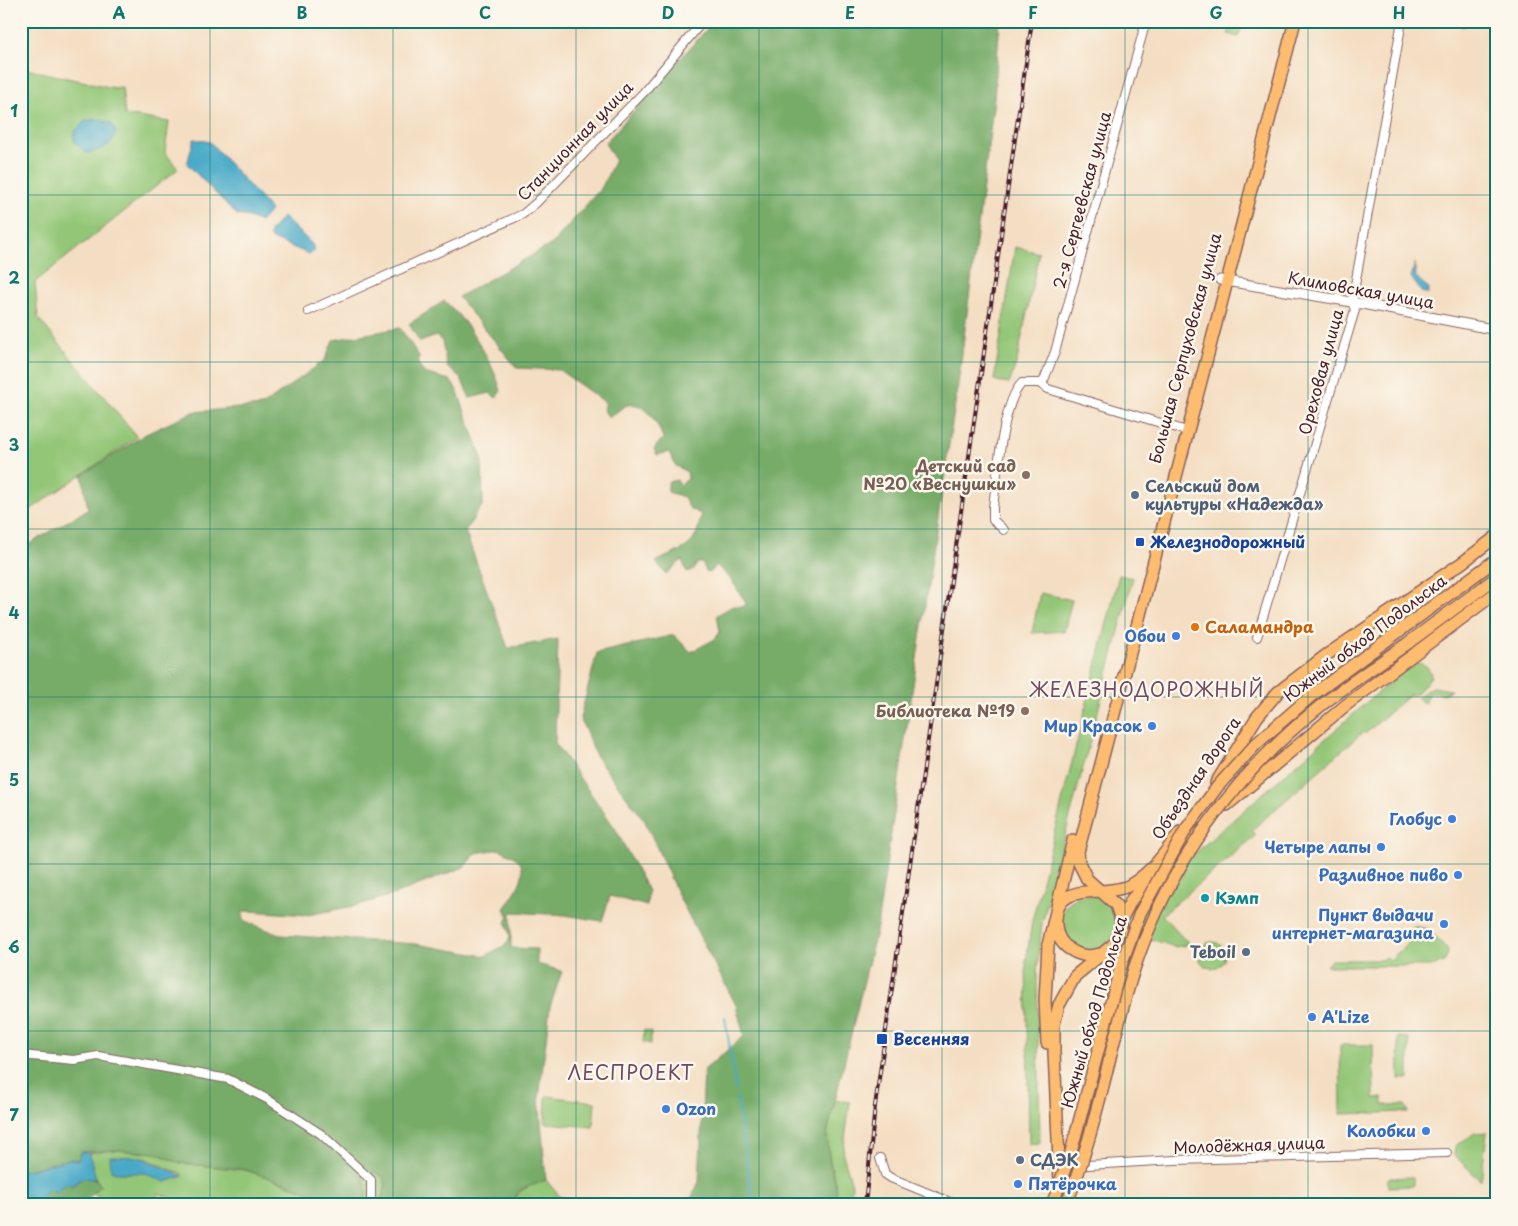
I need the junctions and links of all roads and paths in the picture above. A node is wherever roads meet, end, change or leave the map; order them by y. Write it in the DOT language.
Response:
graph roads {
  1 [pos="703,21"];
  2 [pos="1146,21"];
  3 [pos="1288,21"];
  4 [pos="1295,21"];
  5 [pos="1402,21"];
  6 [pos="1223,281"];
  7 [pos="1352,302"];
  8 [pos="308,311"];
  9 [pos="1497,330"];
  10 [pos="1042,385"];
  11 [pos="1184,430"];
  12 [pos="1004,530"];
  13 [pos="1497,536"];
  14 [pos="1497,559"];
  15 [pos="1497,577"];
  16 [pos="1497,592"];
  17 [pos="1257,637"];
  18 [pos="1324,656"];
  19 [pos="1317,728"];
  20 [pos="1160,864"];
  21 [pos="1098,891"];
  22 [pos="1056,917"];
  23 [pos="1122,920"];
  24 [pos="1102,953"];
  25 [pos="21,1055"];
  26 [pos="1447,1153"];
  27 [pos="880,1158"];
  28 [pos="1056,1167"];
  29 [pos="371,1205"];
  30 [pos="957,1205"];
  31 [pos="1053,1205"];
  32 [pos="1061,1205"];
  33 [pos="1066,1205"];
  1 -- 8 [label="street, Станционная улица"];
  2 -- 10 [label="street, 2-я Сергеевская улица"];
  3 -- 6 [label="main road, Большая Серпуховская улица"];
  4 -- 6 [label="main road, Большая Серпуховская улица"];
  5 -- 7 [label="street, Ореховая улица"];
  6 -- 7 [label="street, Климовская улица"];
  6 -- 11 [label="main road, Большая Серпуховская улица"];
  7 -- 9 [label="street, Климовская улица"];
  7 -- 17 [label="street, Ореховая улица"];
  10 -- 11 [label="street"];
  10 -- 12 [label="street"];
  11 -- 21 [label="main road, Большая Серпуховская улица"];
  11 -- 22 [label="main road, Большая Серпуховская улица"];
  13 -- 18 [label="main road, Объездная дорога"];
  14 -- 31 [label="main road, Южный обход Подольска, bridge"];
  15 -- 33 [label="main road, Южный обход Подольска, bridge"];
  16 -- 19 [label="main road, Объездная дорога"];
  18 -- 19 [label="main road"];
  18 -- 20 [label="main road, Объездная дорога"];
  19 -- 20 [label="main road, Объездная дорога"];
  20 -- 21 [label="main road"];
  20 -- 23 [label="main road"];
  21 -- 22 [label="main road"];
  21 -- 23 [label="main road"];
  22 -- 24 [label="main road"];
  22 -- 28 [label="main road"];
  23 -- 24 [label="main road"];
  24 -- 28 [label="main road"];
  25 -- 29 [label="street"];
  26 -- 28 [label="street, Молодёжная улица"];
  27 -- 30 [label="street"];
  28 -- 31 [label="main road"];
  28 -- 32 [label="main road"];
}
